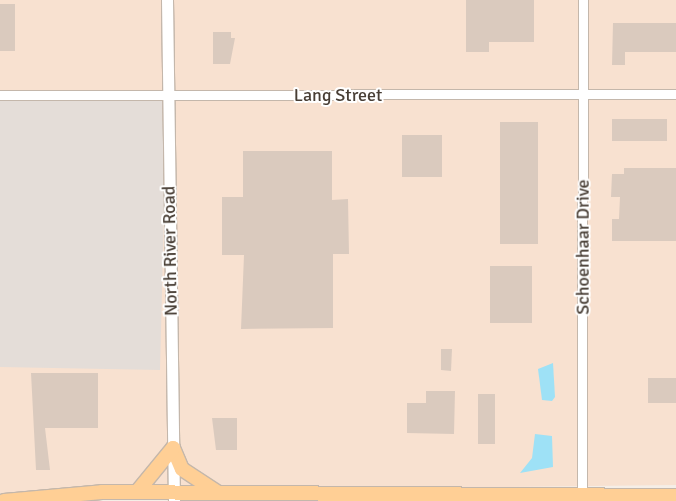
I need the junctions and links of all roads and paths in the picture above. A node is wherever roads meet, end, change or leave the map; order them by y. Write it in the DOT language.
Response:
graph roads {
  1 [pos="167,0"];
  2 [pos="582,0"];
  3 [pos="584,94"];
  4 [pos="676,94"];
  5 [pos="0,95"];
  6 [pos="167,95"];
  7 [pos="173,448"];
  8 [pos="137,492"];
  9 [pos="220,493"];
  10 [pos="582,494"];
  11 [pos="676,496"];
  12 [pos="174,497"];
  13 [pos="4,501"];
  1 -- 6 [label="street, North River Road"];
  2 -- 3 [label="street, Schoenhaar Drive"];
  3 -- 4 [label="street, Lang Street"];
  3 -- 6 [label="street, Lang Street"];
  3 -- 10 [label="street, Schoenhaar Drive"];
  5 -- 6 [label="street, Lang Street"];
  6 -- 7 [label="street, North River Road"];
  7 -- 8 [label="main road"];
  7 -- 9 [label="main road"];
  7 -- 12 [label="street, North River Road"];
  8 -- 12 [label="main road"];
  8 -- 13 [label="main road"];
  9 -- 10 [label="main road"];
  9 -- 12 [label="main road"];
  10 -- 11 [label="main road"];
}
